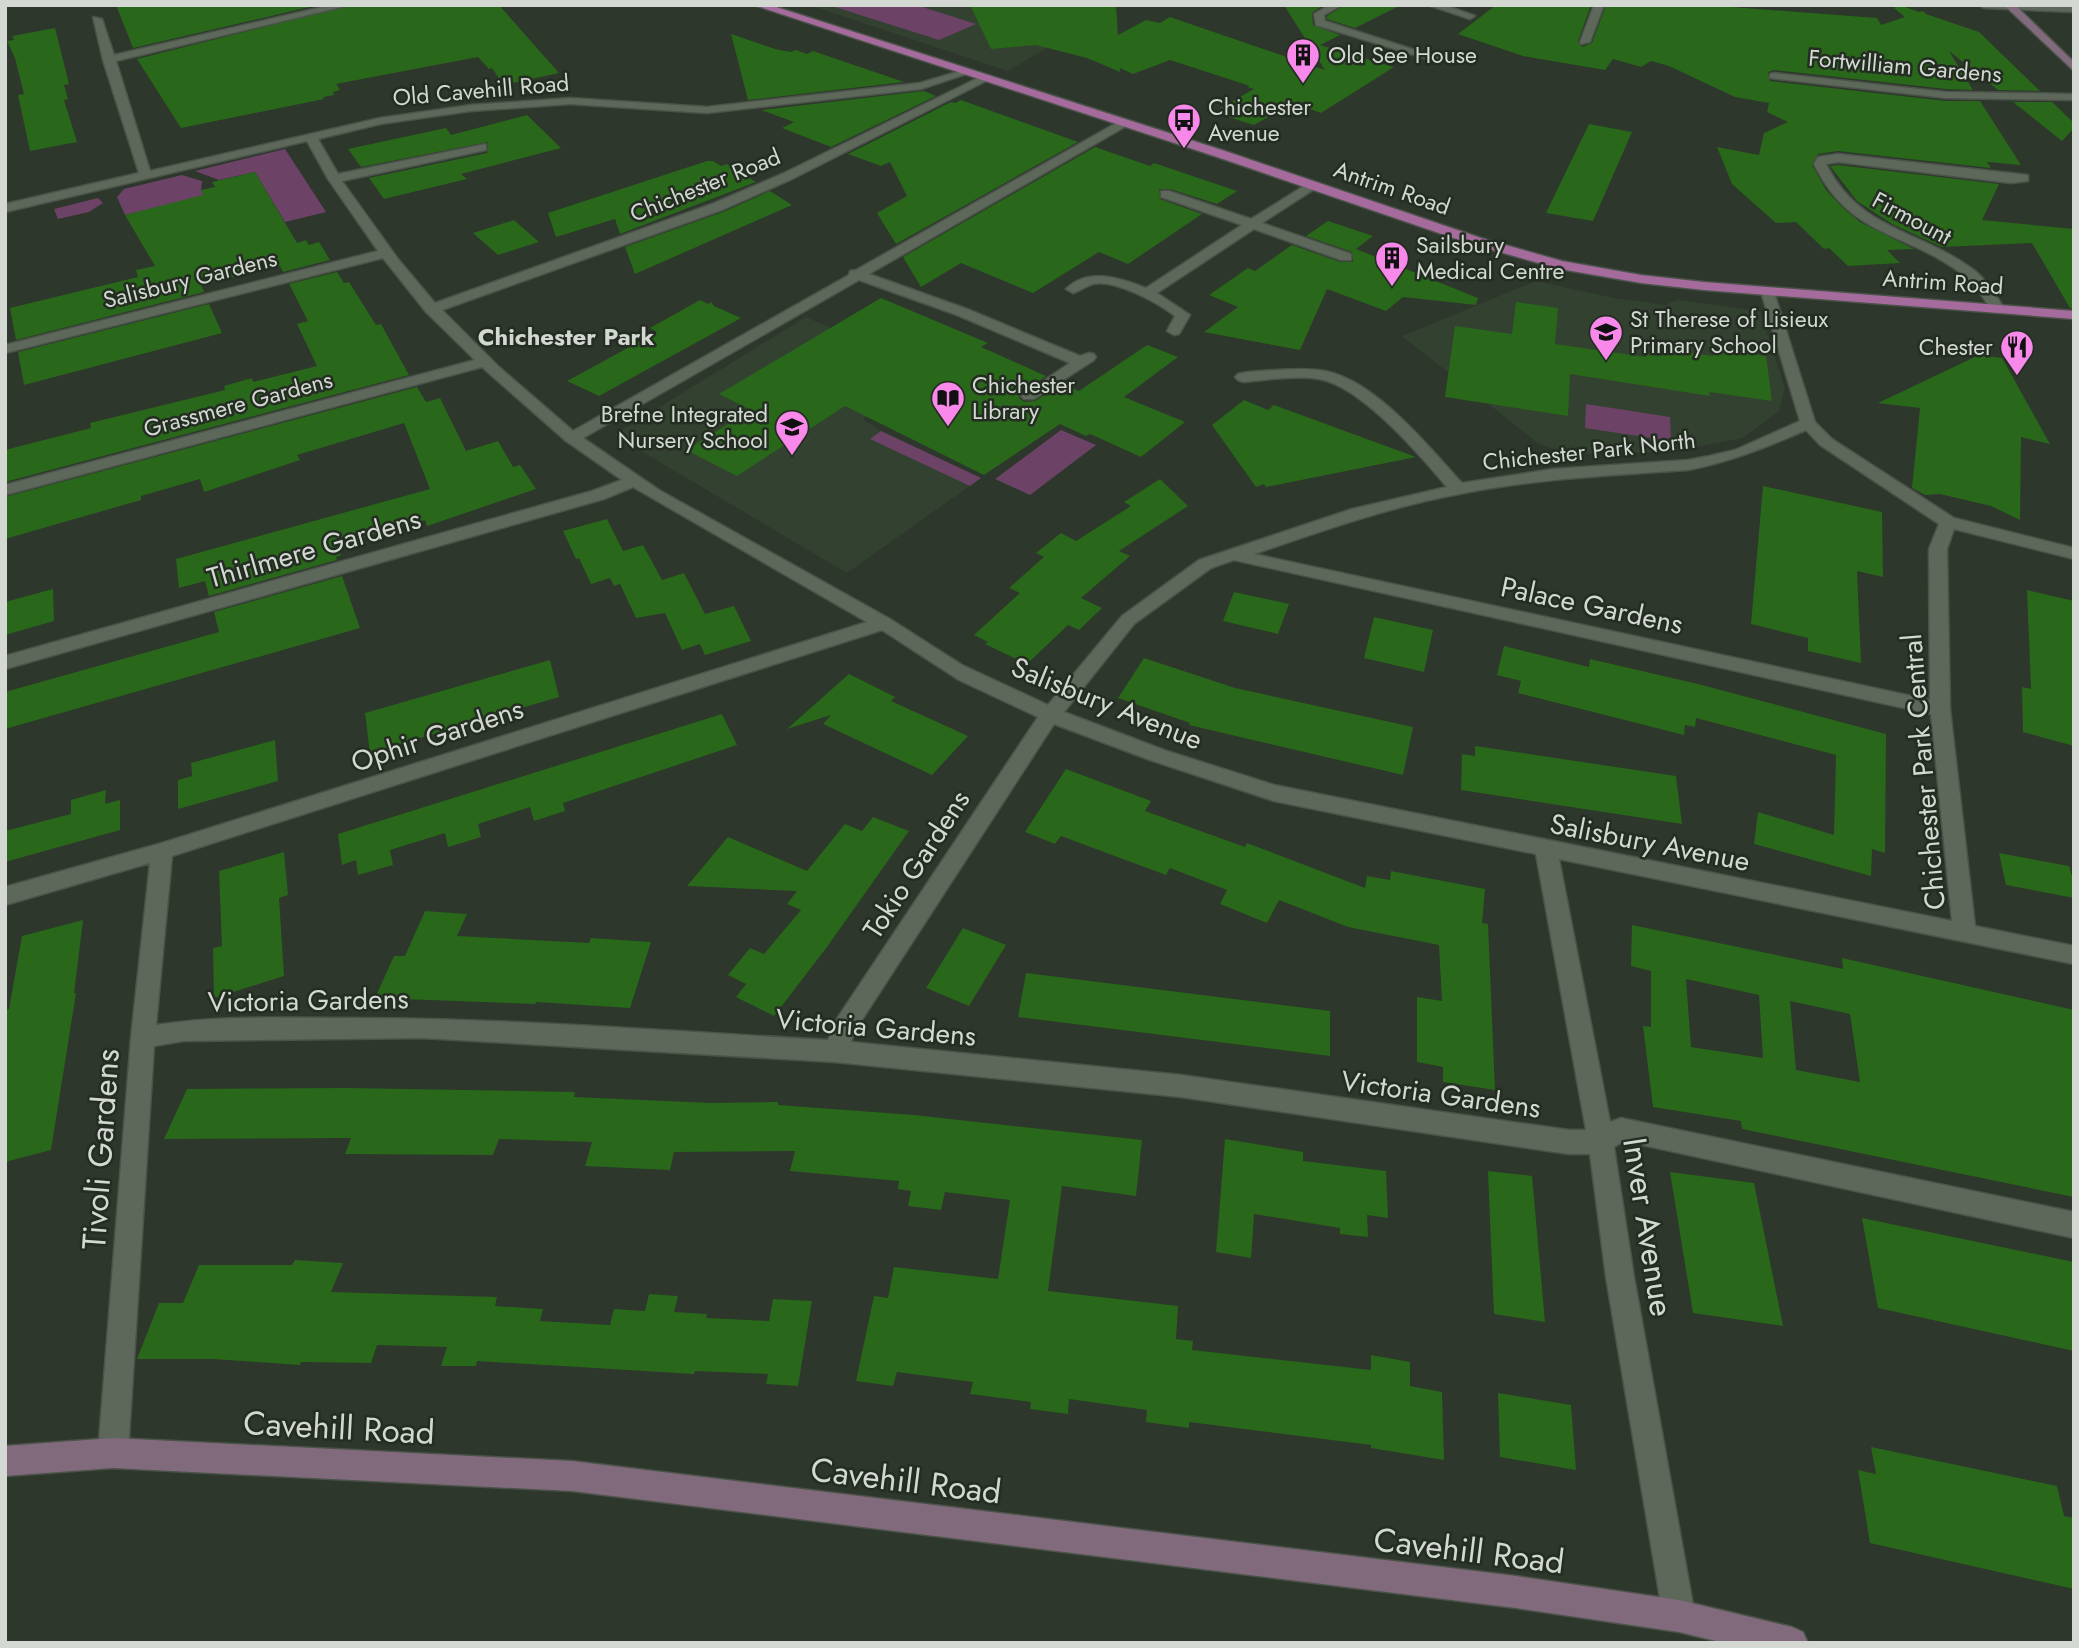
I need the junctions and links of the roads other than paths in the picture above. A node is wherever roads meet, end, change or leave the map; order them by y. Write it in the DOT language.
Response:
graph roads {
  1 [pos="345,5"];
  2 [pos="759,5"];
  3 [pos="1337,5"];
  4 [pos="1433,5"];
  5 [pos="1599,5"];
  6 [pos="1984,5"];
  7 [pos="2009,6"];
  8 [pos="2074,9"];
  9 [pos="1470,16"];
  10 [pos="97,19"];
  11 [pos="1585,42"];
  12 [pos="108,60"];
  13 [pos="1441,60"];
  14 [pos="2074,68"];
  15 [pos="967,72"];
  16 [pos="1774,76"];
  17 [pos="986,78"];
  18 [pos="2074,97"];
  19 [pos="1124,122"];
  20 [pos="310,136"];
  21 [pos="482,146"];
  22 [pos="146,176"];
  23 [pos="1995,176"];
  24 [pos="2024,178"];
  25 [pos="334,179"];
  26 [pos="1312,185"];
  27 [pos="1992,193"];
  28 [pos="1166,194"];
  29 [pos="5,208"];
  30 [pos="1251,226"];
  31 [pos="386,253"];
  32 [pos="1346,257"];
  33 [pos="855,274"];
  34 [pos="1073,289"];
  35 [pos="1768,292"];
  36 [pos="1146,295"];
  37 [pos="431,309"];
  38 [pos="1998,309"];
  39 [pos="2074,315"];
  40 [pos="1174,331"];
  41 [pos="5,349"];
  42 [pos="483,362"];
  43 [pos="1244,377"];
  44 [pos="1029,396"];
  45 [pos="1808,423"];
  46 [pos="572,438"];
  47 [pos="635,481"];
  48 [pos="5,489"];
  49 [pos="1458,489"];
  50 [pos="1948,522"];
  51 [pos="2074,554"];
  52 [pos="1233,555"];
  53 [pos="884,623"];
  54 [pos="5,663"];
  55 [pos="1940,709"];
  56 [pos="1054,714"];
  57 [pos="1546,849"];
  58 [pos="162,851"];
  59 [pos="5,896"];
  60 [pos="1965,934"];
  61 [pos="2074,955"];
  62 [pos="143,1038"];
  63 [pos="835,1051"];
  64 [pos="1601,1142"];
  65 [pos="2074,1225"];
  66 [pos="113,1453"];
  67 [pos="5,1461"];
  68 [pos="1679,1616"];
  69 [pos="1792,1643"];
  1 -- 12 [label="street"];
  2 -- 15 [label="main road, Antrim Road"];
  3 -- 13 [label="street"];
  4 -- 9 [label="street"];
  5 -- 11 [label="street"];
  6 -- 7 [label="street"];
  7 -- 8 [label="street"];
  7 -- 14 [label="main road"];
  10 -- 12 [label="street"];
  12 -- 22 [label="street"];
  15 -- 17 [label="main road, Antrim Road"];
  15 -- 20 [label="street, Old Cavehill Road"];
  16 -- 18 [label="street, Fortwilliam Gardens"];
  17 -- 19 [label="main road, Antrim Road"];
  17 -- 37 [label="street, Chichester Road"];
  19 -- 26 [label="main road, Antrim Road"];
  19 -- 33 [label="street"];
  20 -- 22 [label="street, Old Cavehill Road"];
  20 -- 25 [label="street, Salisbury Avenue"];
  21 -- 25 [label="street"];
  22 -- 29 [label="street, Old Cavehill Road"];
  23 -- 24 [label="street, Firmount"];
  23 -- 27 [label="street"];
  23 -- 38 [label="street, Firmount"];
  25 -- 31 [label="street, Salisbury Avenue"];
  26 -- 30 [label="street"];
  26 -- 35 [label="main road, Antrim Road"];
  28 -- 30 [label="street"];
  30 -- 32 [label="street"];
  30 -- 36 [label="street"];
  31 -- 37 [label="street, Salisbury Avenue"];
  31 -- 41 [label="street, Salisbury Gardens"];
  33 -- 44 [label="street"];
  33 -- 46 [label="street"];
  34 -- 36 [label="street"];
  35 -- 38 [label="main road, Antrim Road"];
  35 -- 45 [label="street"];
  36 -- 40 [label="street"];
  37 -- 42 [label="street, Salisbury Avenue"];
  38 -- 39 [label="main road, Antrim Road"];
  42 -- 46 [label="street, Salisbury Avenue"];
  42 -- 48 [label="street, Grassmere Gardens"];
  43 -- 49 [label="street"];
  45 -- 49 [label="street, Chichester Park North"];
  45 -- 50 [label="street"];
  46 -- 47 [label="street, Salisbury Avenue"];
  47 -- 53 [label="street, Salisbury Avenue"];
  47 -- 54 [label="street, Thirlmere Gardens"];
  49 -- 52 [label="street, Chichester Park North"];
  50 -- 51 [label="street"];
  50 -- 55 [label="street, Chichester Park Central"];
  52 -- 55 [label="street, Palace Gardens"];
  52 -- 56 [label="street, Chichester Park North"];
  53 -- 56 [label="street, Salisbury Avenue"];
  53 -- 58 [label="street, Ophir Gardens"];
  55 -- 60 [label="street, Chichester Park Central"];
  56 -- 57 [label="street, Salisbury Avenue"];
  56 -- 63 [label="street, Tokio Gardens"];
  57 -- 60 [label="street, Salisbury Avenue"];
  57 -- 64 [label="street, Inver Avenue"];
  58 -- 59 [label="street, Ophir Gardens"];
  58 -- 62 [label="street, Tivoli Gardens"];
  60 -- 61 [label="street, Salisbury Avenue"];
  62 -- 63 [label="street, Victoria Gardens"];
  62 -- 66 [label="street, Tivoli Gardens"];
  63 -- 64 [label="street, Victoria Gardens"];
  64 -- 65 [label="street, Victoria Gardens"];
  64 -- 68 [label="street, Inver Avenue"];
  66 -- 67 [label="main road, Cavehill Road"];
  66 -- 68 [label="main road, Cavehill Road"];
  68 -- 69 [label="main road, Cavehill Road"];
}
